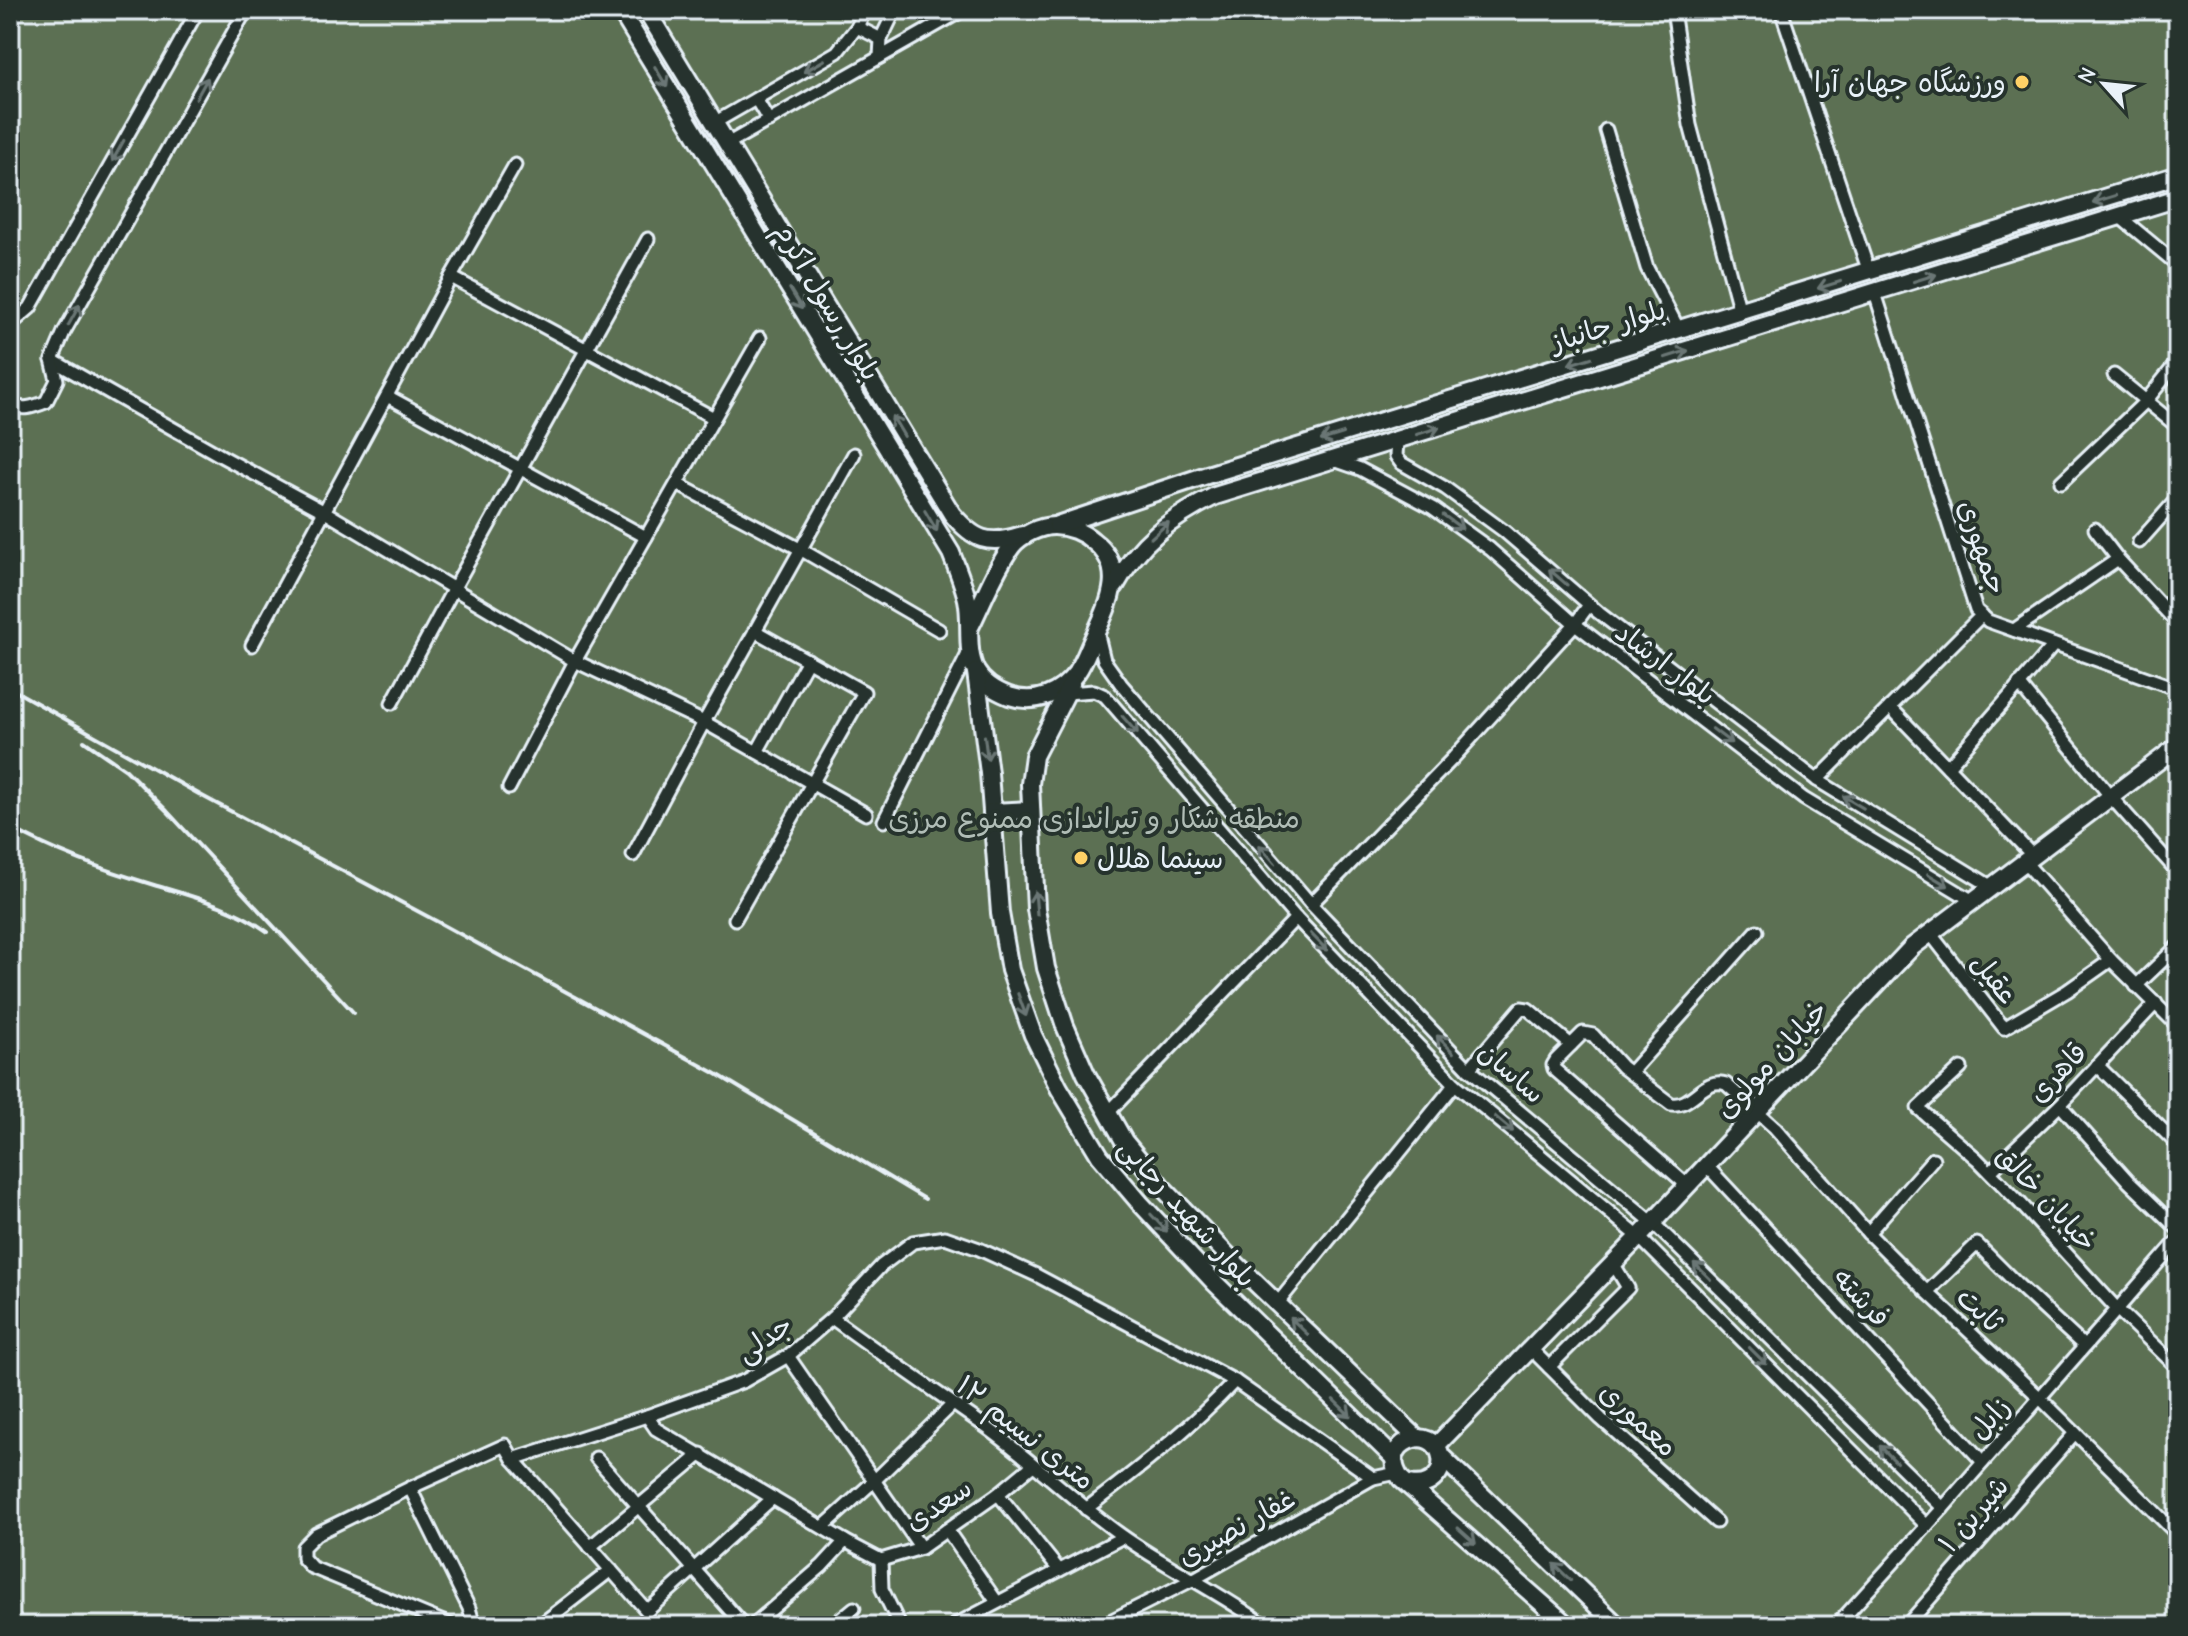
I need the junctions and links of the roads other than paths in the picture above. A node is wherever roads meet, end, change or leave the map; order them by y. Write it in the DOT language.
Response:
graph roads {
  1 [pos="198,10"];
  2 [pos="246,10"];
  3 [pos="620,10"];
  4 [pos="646,10"];
  5 [pos="865,10"];
  6 [pos="895,10"];
  7 [pos="963,10"];
  8 [pos="1234,10"];
  9 [pos="1244,10"];
  10 [pos="1673,10"];
  11 [pos="1781,10"];
  12 [pos="857,27"];
  13 [pos="881,39"];
  14 [pos="880,57"];
  15 [pos="756,99"];
  16 [pos="769,121"];
  17 [pos="714,123"];
  18 [pos="1606,130"];
  19 [pos="727,144"];
  20 [pos="515,165"];
  21 [pos="743,169"];
  22 [pos="2178,175"];
  23 [pos="724,180"];
  24 [pos="2178,198"];
  25 [pos="2120,217"];
  26 [pos="648,239"];
  27 [pos="2178,265"];
  28 [pos="1869,272"];
  29 [pos="451,277"];
  30 [pos="1875,293"];
  31 [pos="1740,312"];
  32 [pos="10,325"];
  33 [pos="1679,330"];
  34 [pos="760,338"];
  35 [pos="587,349"];
  36 [pos="52,360"];
  37 [pos="2174,366"];
  38 [pos="2114,375"];
  39 [pos="387,396"];
  40 [pos="2146,401"];
  41 [pos="10,404"];
  42 [pos="714,418"];
  43 [pos="2178,427"];
  44 [pos="1397,440"];
  45 [pos="854,454"];
  46 [pos="1334,460"];
  47 [pos="520,469"];
  48 [pos="2061,482"];
  49 [pos="677,484"];
  50 [pos="2178,498"];
  51 [pos="325,512"];
  52 [pos="1053,526"];
  53 [pos="2095,529"];
  54 [pos="1027,533"];
  55 [pos="646,537"];
  56 [pos="2139,542"];
  57 [pos="800,549"];
  58 [pos="2118,559"];
  59 [pos="454,588"];
  60 [pos="1113,591"];
  61 [pos="1589,605"];
  62 [pos="1982,615"];
  63 [pos="1575,624"];
  64 [pos="2178,624"];
  65 [pos="970,627"];
  66 [pos="939,630"];
  67 [pos="2014,630"];
  68 [pos="755,631"];
  69 [pos="1097,631"];
  70 [pos="252,645"];
  71 [pos="2054,645"];
  72 [pos="971,648"];
  73 [pos="808,660"];
  74 [pos="575,661"];
  75 [pos="1079,670"];
  76 [pos="976,671"];
  77 [pos="2019,684"];
  78 [pos="2178,689"];
  79 [pos="1066,693"];
  80 [pos="392,703"];
  81 [pos="1890,707"];
  82 [pos="704,722"];
  83 [pos="2178,746"];
  84 [pos="757,752"];
  85 [pos="1948,767"];
  86 [pos="1817,780"];
  87 [pos="812,783"];
  88 [pos="509,788"];
  89 [pos="2111,797"];
  90 [pos="1031,810"];
  91 [pos="992,812"];
  92 [pos="866,814"];
  93 [pos="884,821"];
  94 [pos="633,855"];
  95 [pos="2029,859"];
  96 [pos="2178,872"];
  97 [pos="1992,887"];
  98 [pos="1973,901"];
  99 [pos="1311,904"];
  100 [pos="1296,918"];
  101 [pos="735,919"];
  102 [pos="1757,931"];
  103 [pos="1930,933"];
  104 [pos="2178,946"];
  105 [pos="2111,960"];
  106 [pos="2136,986"];
  107 [pos="2156,1003"];
  108 [pos="2178,1026"];
  109 [pos="1571,1045"];
  110 [pos="2097,1065"];
  111 [pos="1961,1068"];
  112 [pos="1469,1069"];
  113 [pos="1630,1073"];
  114 [pos="1455,1084"];
  115 [pos="2060,1105"];
  116 [pos="1108,1113"];
  117 [pos="1756,1113"];
  118 [pos="2178,1145"];
  119 [pos="1933,1159"];
  120 [pos="1706,1165"];
  121 [pos="1990,1172"];
  122 [pos="1687,1185"];
  123 [pos="1652,1222"];
  124 [pos="2178,1229"];
  125 [pos="1868,1233"];
  126 [pos="1639,1237"];
  127 [pos="2178,1240"];
  128 [pos="1613,1263"];
  129 [pos="1927,1292"];
  130 [pos="1277,1304"];
  131 [pos="2117,1309"];
  132 [pos="832,1318"];
  133 [pos="2084,1346"];
  134 [pos="1531,1349"];
  135 [pos="788,1356"];
  136 [pos="1549,1367"];
  137 [pos="2178,1368"];
  138 [pos="1235,1381"];
  139 [pos="2039,1397"];
  140 [pos="952,1405"];
  141 [pos="647,1416"];
  142 [pos="2075,1433"];
  143 [pos="1417,1438"];
  144 [pos="1438,1451"];
  145 [pos="701,1454"];
  146 [pos="596,1458"];
  147 [pos="513,1459"];
  148 [pos="1983,1462"];
  149 [pos="1033,1465"];
  150 [pos="1400,1471"];
  151 [pos="1373,1478"];
  152 [pos="874,1481"];
  153 [pos="410,1488"];
  154 [pos="998,1494"];
  155 [pos="773,1498"];
  156 [pos="640,1506"];
  157 [pos="1943,1508"];
  158 [pos="1086,1509"];
  159 [pos="1716,1522"];
  160 [pos="1927,1526"];
  161 [pos="823,1527"];
  162 [pos="947,1530"];
  163 [pos="2178,1535"];
  164 [pos="1123,1537"];
  165 [pos="845,1541"];
  166 [pos="590,1547"];
  167 [pos="921,1548"];
  168 [pos="881,1560"];
  169 [pos="694,1568"];
  170 [pos="611,1570"];
  171 [pos="1059,1570"];
  172 [pos="1194,1579"];
  173 [pos="997,1602"];
  174 [pos="854,1608"];
  175 [pos="1253,1616"];
  176 [pos="453,1626"];
  177 [pos="474,1626"];
  178 [pos="539,1626"];
  179 [pos="744,1626"];
  180 [pos="752,1626"];
  181 [pos="832,1626"];
  182 [pos="900,1626"];
  183 [pos="953,1626"];
  184 [pos="1100,1626"];
  185 [pos="1240,1626"];
  186 [pos="1266,1626"];
  187 [pos="1568,1626"];
  188 [pos="1618,1626"];
  189 [pos="1836,1626"];
  190 [pos="1906,1626"];
  1 -- 32 [label="street, one-way"];
  36 -- 2 [label="street, one-way"];
  3 -- 23 [label="main road, بلوار رسول اکرم, one-way"];
  4 -- 17 [label="main road, بلوار رسول اکرم"];
  5 -- 12 [label="street"];
  6 -- 13 [label="street"];
  7 -- 14 [label="street"];
  8 -- 9 [label="street"];
  10 -- 31 [label="street"];
  11 -- 28 [label="street"];
  12 -- 13 [label="street"];
  12 -- 15 [label="street, one-way"];
  13 -- 14 [label="street"];
  14 -- 16 [label="street"];
  15 -- 16 [label="street"];
  15 -- 17 [label="street"];
  16 -- 19 [label="street"];
  17 -- 19 [label="main road, بلوار رسول اکرم"];
  18 -- 33 [label="street"];
  19 -- 21 [label="main road, بلوار رسول اکرم"];
  20 -- 29 [label="street"];
  21 -- 23 [label="main road"];
  54 -- 21 [label="main road, بلوار رسول اکرم, one-way"];
  22 -- 28 [label="main road, بلوار جانباز, one-way"];
  23 -- 65 [label="main road, بلوار رسول اکرم, one-way"];
  24 -- 25 [label="main road, بلوار جانباز"];
  25 -- 27 [label="street"];
  30 -- 25 [label="main road, بلوار جانباز, one-way"];
  26 -- 35 [label="street"];
  28 -- 30 [label="main road"];
  28 -- 31 [label="main road, بلوار جانباز, one-way"];
  29 -- 35 [label="street"];
  29 -- 39 [label="street"];
  44 -- 30 [label="main road, بلوار جانباز, one-way"];
  30 -- 62 [label="street, جمهوری"];
  31 -- 33 [label="main road, بلوار جانباز"];
  33 -- 52 [label="main road, بلوار جانباز, one-way"];
  34 -- 42 [label="street"];
  35 -- 42 [label="street"];
  35 -- 47 [label="street"];
  36 -- 41 [label="street"];
  36 -- 51 [label="street"];
  37 -- 40 [label="street"];
  38 -- 40 [label="street"];
  39 -- 47 [label="street"];
  39 -- 51 [label="street"];
  40 -- 43 [label="street"];
  40 -- 48 [label="street"];
  42 -- 49 [label="street"];
  44 -- 46 [label="main road, بلوار جانباز"];
  61 -- 44 [label="street, بلوار ارشاد, one-way"];
  45 -- 57 [label="street"];
  60 -- 46 [label="main road, بلوار جانباز, one-way"];
  46 -- 63 [label="street, بلوار ارشاد, one-way"];
  47 -- 55 [label="street"];
  47 -- 59 [label="street"];
  49 -- 55 [label="street"];
  49 -- 57 [label="street"];
  50 -- 56 [label="street"];
  51 -- 59 [label="street"];
  51 -- 70 [label="street"];
  52 -- 54 [label="main road"];
  52 -- 60 [label="main road"];
  53 -- 58 [label="street"];
  54 -- 65 [label="main road"];
  55 -- 74 [label="street"];
  57 -- 66 [label="street"];
  57 -- 68 [label="street"];
  58 -- 64 [label="street"];
  58 -- 67 [label="street"];
  59 -- 74 [label="street"];
  59 -- 80 [label="street"];
  60 -- 69 [label="main road"];
  61 -- 63 [label="street"];
  61 -- 86 [label="street, بلوار ارشاد"];
  62 -- 67 [label="street, جمهوری"];
  62 -- 81 [label="street"];
  63 -- 98 [label="street, بلوار ارشاد, one-way"];
  63 -- 99 [label="street"];
  65 -- 72 [label="main road"];
  67 -- 71 [label="street, جمهوری"];
  68 -- 73 [label="street"];
  68 -- 82 [label="street"];
  69 -- 75 [label="main road"];
  99 -- 69 [label="street, ساسان, one-way"];
  71 -- 77 [label="street"];
  71 -- 78 [label="street, جمهوری"];
  72 -- 76 [label="main road"];
  72 -- 93 [label="street"];
  73 -- 84 [label="street"];
  73 -- 87 [label="street"];
  74 -- 82 [label="street"];
  74 -- 88 [label="street"];
  75 -- 76 [label="main road"];
  75 -- 79 [label="main road, بلوار شهید رجایی"];
  76 -- 91 [label="main road, بلوار شهید رجایی, one-way"];
  77 -- 85 [label="street"];
  77 -- 89 [label="street"];
  79 -- 90 [label="main road, بلوار شهید رجایی"];
  79 -- 100 [label="street, ساسان, one-way"];
  81 -- 85 [label="street"];
  81 -- 86 [label="street"];
  82 -- 84 [label="street"];
  82 -- 94 [label="street"];
  83 -- 89 [label="main road, خیابان مولوی"];
  84 -- 87 [label="street"];
  85 -- 95 [label="street"];
  97 -- 86 [label="street, بلوار ارشاد, one-way"];
  87 -- 92 [label="street"];
  87 -- 101 [label="street"];
  89 -- 95 [label="main road, خیابان مولوی"];
  89 -- 96 [label="street"];
  90 -- 91 [label="main road"];
  116 -- 90 [label="main road, بلوار شهید رجایی, one-way"];
  91 -- 150 [label="main road, بلوار شهید رجایی, one-way"];
  95 -- 97 [label="main road, خیابان مولوی"];
  95 -- 105 [label="street"];
  97 -- 98 [label="main road, خیابان مولوی"];
  98 -- 103 [label="main road, خیابان مولوی"];
  112 -- 99 [label="street, ساسان, one-way"];
  100 -- 114 [label="street, ساسان, one-way"];
  100 -- 116 [label="street"];
  102 -- 113 [label="street"];
  103 -- 105 [label="street, عقیل"];
  103 -- 117 [label="main road, خیابان مولوی"];
  104 -- 106 [label="street"];
  105 -- 106 [label="street"];
  106 -- 107 [label="street"];
  107 -- 108 [label="street"];
  107 -- 110 [label="street, قاهری"];
  109 -- 112 [label="street"];
  109 -- 113 [label="street"];
  109 -- 122 [label="street"];
  110 -- 115 [label="street, قاهری"];
  110 -- 118 [label="street"];
  111 -- 121 [label="street, خیابان خالق"];
  112 -- 123 [label="street, ساسان"];
  113 -- 117 [label="street, ثابت"];
  114 -- 126 [label="street, ساسان, one-way"];
  114 -- 130 [label="street"];
  115 -- 121 [label="street, قاهری"];
  115 -- 124 [label="street"];
  116 -- 130 [label="main road, بلوار شهید رجایی"];
  117 -- 120 [label="main road, خیابان مولوی"];
  117 -- 125 [label="street, ثابت"];
  119 -- 125 [label="street"];
  120 -- 122 [label="main road, خیابان مولوی"];
  120 -- 148 [label="street, فرشته"];
  121 -- 131 [label="street, خیابان خالق"];
  122 -- 123 [label="main road, خیابان مولوی"];
  123 -- 126 [label="main road, خیابان مولوی"];
  157 -- 123 [label="street, ساسان, one-way"];
  125 -- 129 [label="street, ثابت"];
  126 -- 128 [label="main road, خیابان مولوی"];
  126 -- 160 [label="street, ساسان, one-way"];
  127 -- 131 [label="street, زابل"];
  128 -- 134 [label="main road, خیابان مولوی"];
  128 -- 136 [label="street"];
  129 -- 133 [label="street"];
  129 -- 139 [label="street, ثابت"];
  143 -- 130 [label="main road, بلوار شهید رجایی, one-way"];
  131 -- 133 [label="street, زابل"];
  131 -- 137 [label="street, خیابان خالق"];
  132 -- 135 [label="street, جدلی"];
  132 -- 138 [label="street, جدلی"];
  132 -- 140 [label="street, ۱۲ متری نسیم"];
  133 -- 139 [label="street, زابل"];
  134 -- 136 [label="street, معموری"];
  134 -- 144 [label="main road, خیابان مولوی"];
  135 -- 141 [label="street, جدلی"];
  135 -- 152 [label="street"];
  136 -- 159 [label="street, معموری"];
  138 -- 151 [label="street, جدلی"];
  138 -- 158 [label="street"];
  139 -- 142 [label="street, ثابت"];
  139 -- 148 [label="street, زابل"];
  140 -- 149 [label="street, ۱۲ متری نسیم"];
  140 -- 152 [label="street"];
  141 -- 145 [label="street"];
  141 -- 147 [label="street, جدلی"];
  142 -- 163 [label="street, ثابت"];
  142 -- 190 [label="street, شیرین ۱"];
  143 -- 144 [label="main road"];
  143 -- 150 [label="main road"];
  144 -- 150 [label="main road"];
  188 -- 144 [label="main road, one-way"];
  145 -- 155 [label="street"];
  145 -- 156 [label="street"];
  146 -- 156 [label="street"];
  147 -- 153 [label="street, جدلی"];
  147 -- 166 [label="street"];
  148 -- 157 [label="street, زابل"];
  149 -- 154 [label="street, سعدی"];
  149 -- 158 [label="street, ۱۲ متری نسیم"];
  150 -- 151 [label="street, غفار نصیری"];
  150 -- 187 [label="main road, بلوار شهید رجایی, one-way"];
  151 -- 172 [label="street, غفار نصیری"];
  152 -- 161 [label="street"];
  152 -- 167 [label="street"];
  153 -- 176 [label="street, جدلی"];
  153 -- 177 [label="street"];
  154 -- 162 [label="street, سعدی"];
  154 -- 171 [label="street"];
  155 -- 161 [label="street"];
  155 -- 169 [label="street"];
  156 -- 166 [label="street"];
  156 -- 169 [label="street"];
  157 -- 160 [label="street, زابل"];
  158 -- 164 [label="street, ۱۲ متری نسیم"];
  160 -- 189 [label="street, زابل"];
  161 -- 165 [label="street"];
  162 -- 167 [label="street, سعدی"];
  162 -- 173 [label="street"];
  164 -- 171 [label="street"];
  164 -- 172 [label="street, ۱۲ متری نسیم"];
  165 -- 168 [label="street"];
  165 -- 180 [label="street"];
  166 -- 170 [label="street"];
  167 -- 168 [label="street, سعدی"];
  168 -- 182 [label="street, سعدی"];
  169 -- 170 [label="street"];
  169 -- 179 [label="street"];
  170 -- 178 [label="street"];
  171 -- 173 [label="street"];
  172 -- 175 [label="street, ۱۲ متری نسیم"];
  172 -- 184 [label="street, غفار نصیری"];
  173 -- 183 [label="street"];
  174 -- 181 [label="street"];
  175 -- 185 [label="street"];
  175 -- 186 [label="street, ۱۲ متری نسیم"];
}
